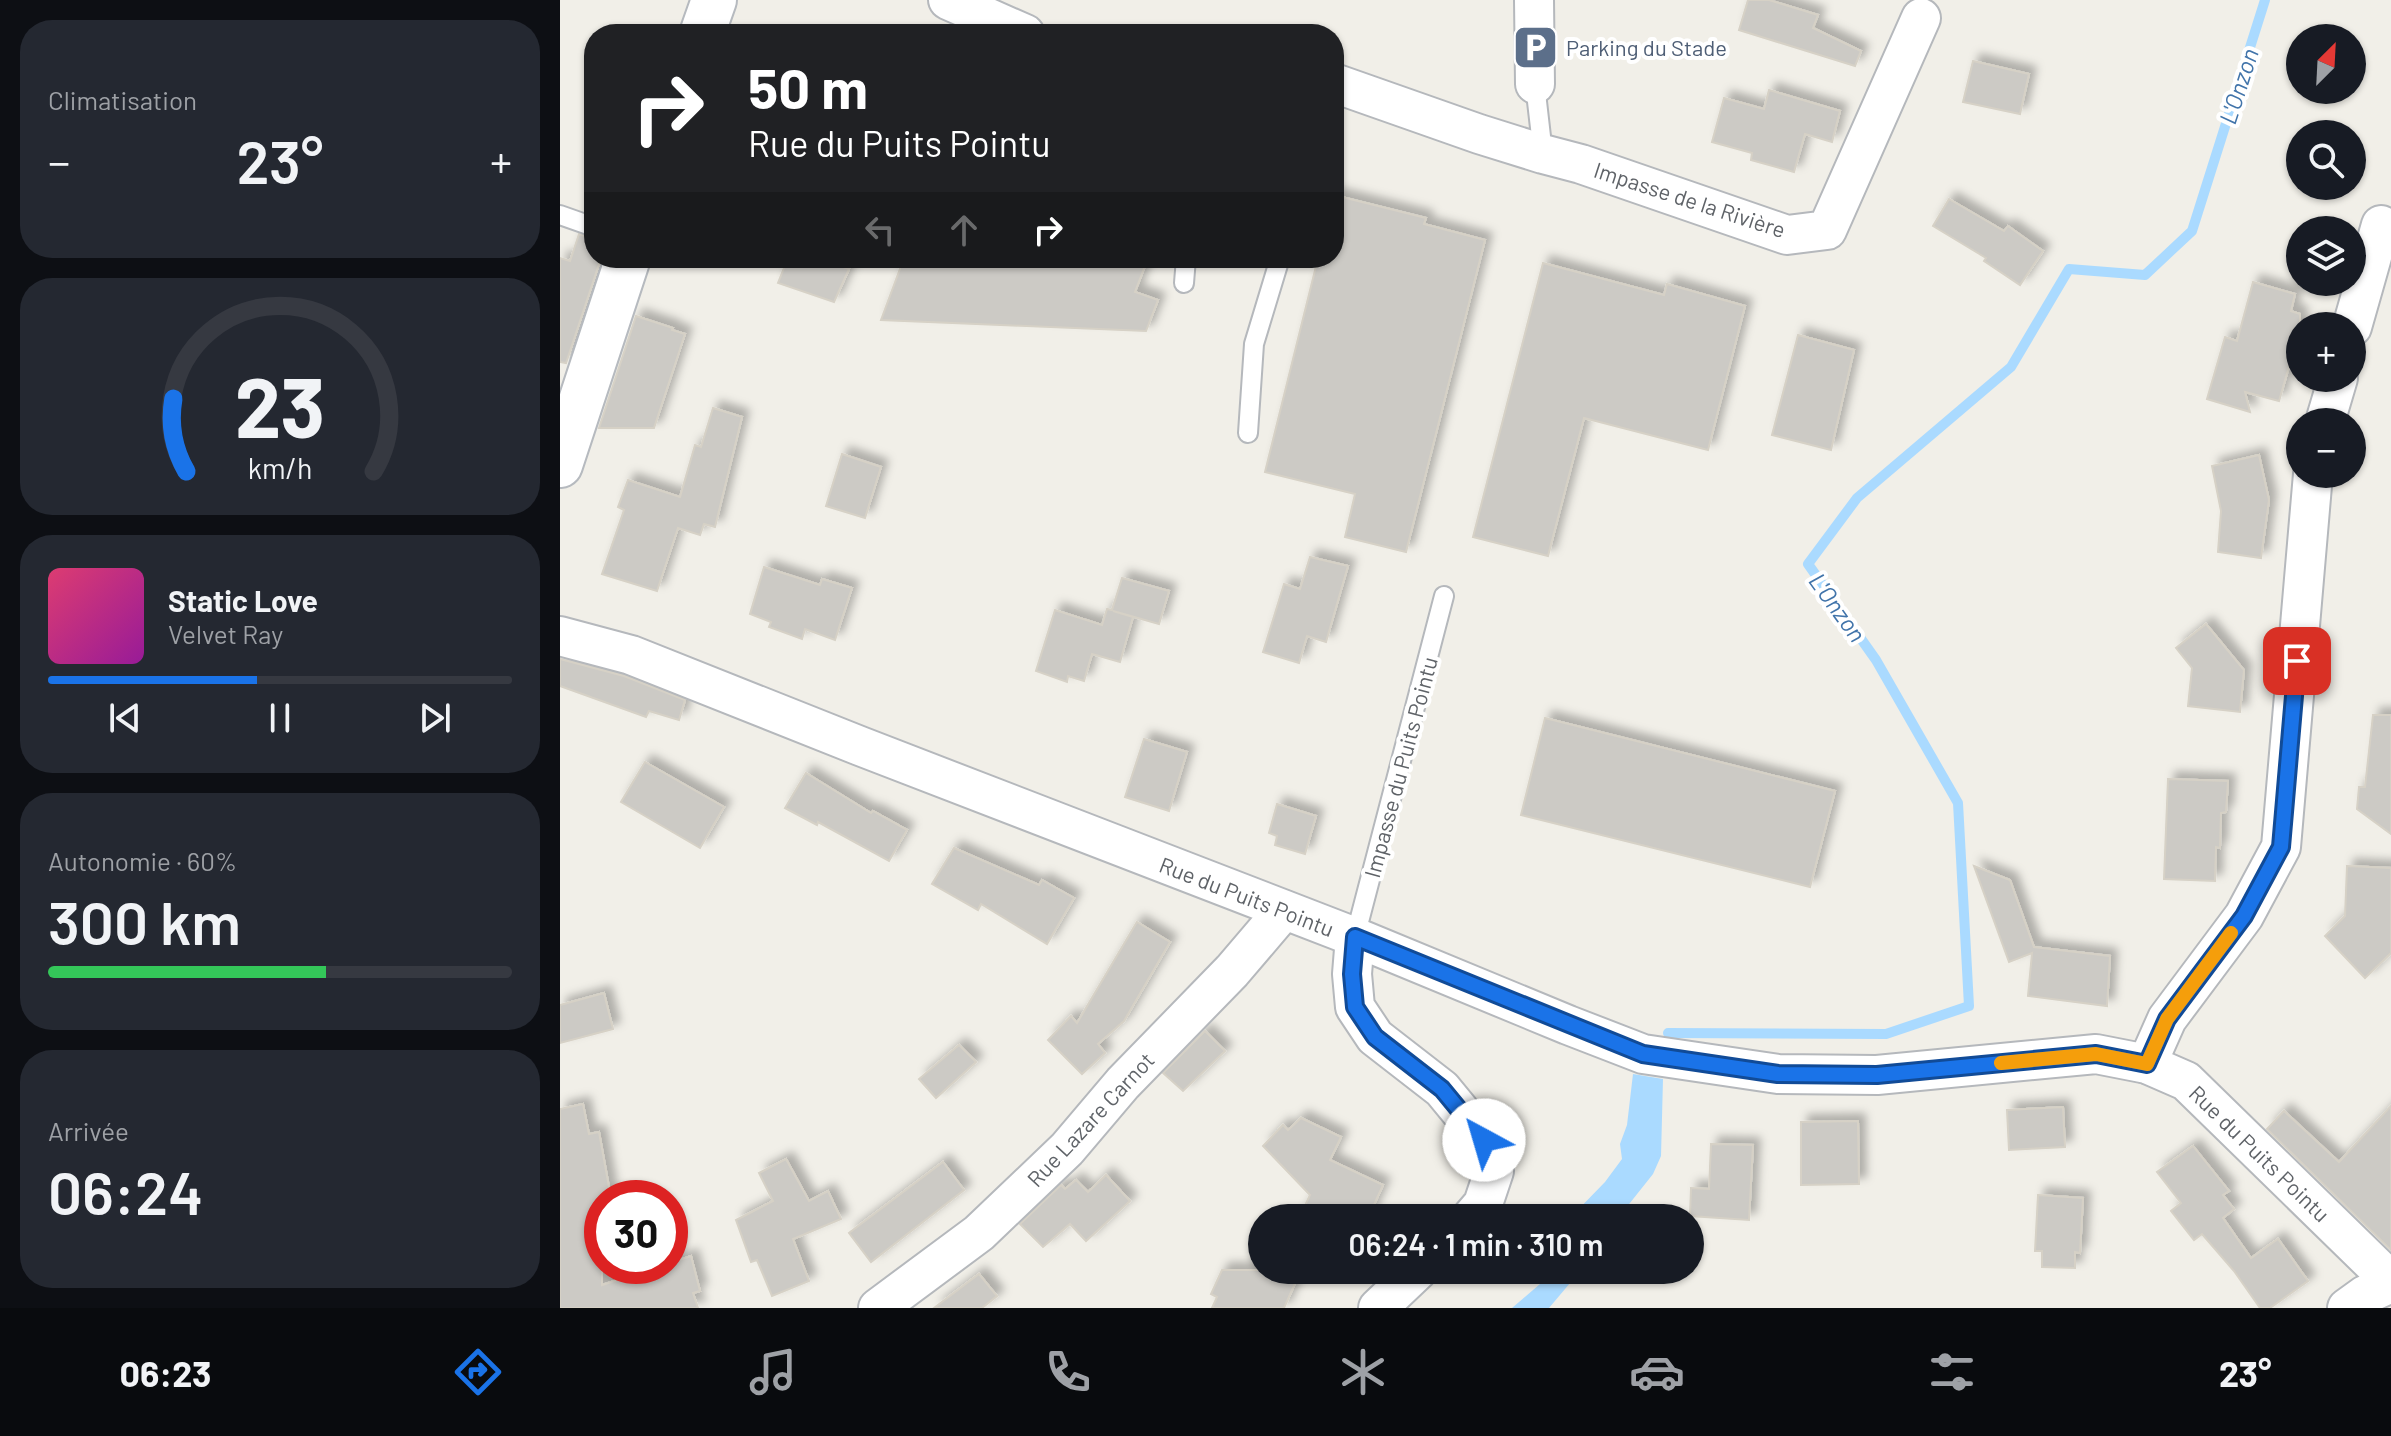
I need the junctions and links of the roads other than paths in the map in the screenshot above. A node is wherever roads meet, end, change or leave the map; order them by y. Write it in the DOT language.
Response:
graph roads {
  1 [pos="714,0"];
  2 [pos="948,0"];
  3 [pos="1534,0"];
  4 [pos="1921,18"];
  5 [pos="706,24"];
  6 [pos="1002,24"];
  7 [pos="1535,84"];
  8 [pos="1344,86"];
  9 [pos="1543,154"];
  10 [pos="560,215"];
  11 [pos="584,223"];
  12 [pos="2381,225"];
  13 [pos="625,268"];
  14 [pos="1185,268"];
  15 [pos="1277,268"];
  16 [pos="1184,283"];
  17 [pos="2356,312"];
  18 [pos="1248,433"];
  19 [pos="560,465"];
  20 [pos="2312,488"];
  21 [pos="1444,596"];
  22 [pos="560,636"];
  23 [pos="1284,910"];
  24 [pos="1355,937"];
  25 [pos="2147,1064"];
  26 [pos="1483,1204"];
  27 [pos="2391,1282"];
  28 [pos="1403,1284"];
  29 [pos="878,1308"];
  30 [pos="1378,1308"];
  31 [pos="2347,1308"];
  1 -- 5 [label="main road"];
  2 -- 6 [label="street"];
  3 -- 7 [label="street"];
  4 -- 9 [label="street, Impasse de la Rivière"];
  7 -- 9 [label="lane"];
  8 -- 9 [label="street, Impasse de la Rivière"];
  10 -- 11 [label="lane"];
  12 -- 17 [label="street"];
  13 -- 19 [label="main road"];
  14 -- 16 [label="lane"];
  15 -- 18 [label="lane"];
  20 -- 25 [label="street"];
  21 -- 24 [label="lane, Impasse du Puits Pointu"];
  22 -- 23 [label="street, Rue du Puits Pointu"];
  23 -- 24 [label="street, Rue du Puits Pointu"];
  23 -- 29 [label="street, Rue Lazare Carnot"];
  24 -- 25 [label="street, Rue du Puits Pointu"];
  24 -- 26 [label="street"];
  25 -- 27 [label="street, Rue du Puits Pointu"];
  27 -- 31 [label="street"];
  28 -- 30 [label="street"];
}
